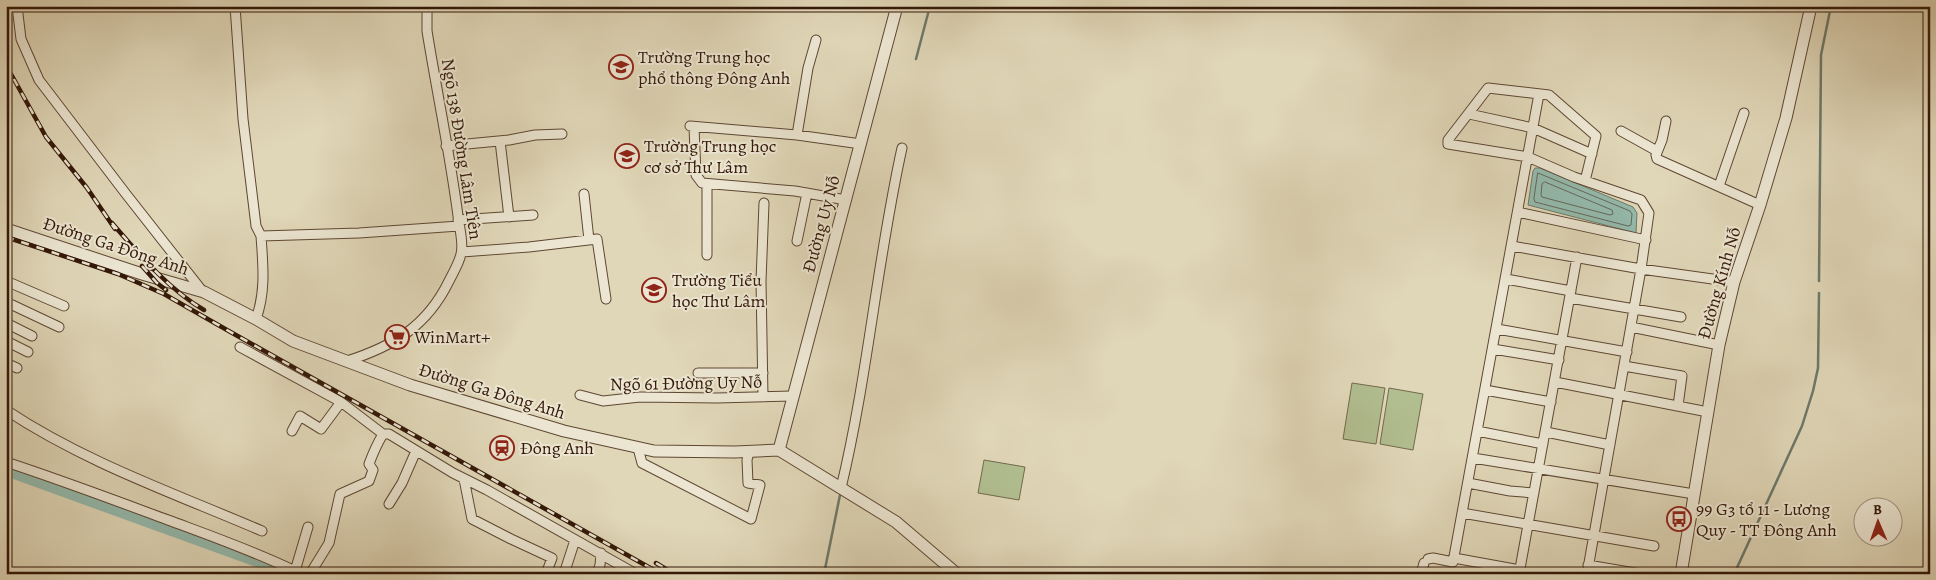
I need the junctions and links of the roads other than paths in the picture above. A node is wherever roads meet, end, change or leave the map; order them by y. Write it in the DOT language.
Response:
graph roads {
  1 [pos="17,6"];
  2 [pos="235,6"];
  3 [pos="427,6"];
  4 [pos="897,6"];
  5 [pos="1811,6"];
  6 [pos="816,40"];
  7 [pos="1539,94"];
  8 [pos="1744,113"];
  9 [pos="1468,114"];
  10 [pos="1666,121"];
  11 [pos="1533,128"];
  12 [pos="1620,130"];
  13 [pos="562,134"];
  14 [pos="797,134"];
  15 [pos="500,141"];
  16 [pos="861,144"];
  17 [pos="446,146"];
  18 [pos="902,148"];
  19 [pos="1657,151"];
  20 [pos="1592,154"];
  21 [pos="1528,157"];
  22 [pos="1585,181"];
  23 [pos="706,184"];
  24 [pos="1719,186"];
  25 [pos="807,193"];
  26 [pos="584,194"];
  27 [pos="846,200"];
  28 [pos="764,203"];
  29 [pos="1760,205"];
  30 [pos="1518,212"];
  31 [pos="533,215"];
  32 [pos="509,217"];
  33 [pos="458,223"];
  34 [pos="6,229"];
  35 [pos="261,236"];
  36 [pos="589,240"];
  37 [pos="1646,240"];
  38 [pos="797,241"];
  39 [pos="1512,246"];
  40 [pos="462,252"];
  41 [pos="707,255"];
  42 [pos="1577,257"];
  43 [pos="1642,269"];
  44 [pos="1506,279"];
  45 [pos="6,281"];
  46 [pos="1734,282"];
  47 [pos="204,292"];
  48 [pos="1570,295"];
  49 [pos="606,299"];
  50 [pos="6,302"];
  51 [pos="64,306"];
  52 [pos="1634,310"];
  53 [pos="1681,317"];
  54 [pos="256,319"];
  55 [pos="6,322"];
  56 [pos="60,327"];
  57 [pos="1631,327"];
  58 [pos="1496,329"];
  59 [pos="32,336"];
  60 [pos="1562,340"];
  61 [pos="6,341"];
  62 [pos="1719,344"];
  63 [pos="240,347"];
  64 [pos="1493,349"];
  65 [pos="28,352"];
  66 [pos="1627,352"];
  67 [pos="1559,360"];
  68 [pos="347,361"];
  69 [pos="6,363"];
  70 [pos="1624,366"];
  71 [pos="17,368"];
  72 [pos="698,373"];
  73 [pos="763,373"];
  74 [pos="1555,382"];
  75 [pos="1485,390"];
  76 [pos="1619,394"];
  77 [pos="580,395"];
  78 [pos="793,396"];
  79 [pos="763,397"];
  80 [pos="340,402"];
  81 [pos="1551,402"];
  82 [pos="1678,406"];
  83 [pos="6,410"];
  84 [pos="1708,412"];
  85 [pos="292,431"];
  86 [pos="1478,432"];
  87 [pos="1546,432"];
  88 [pos="383,434"];
  89 [pos="1543,444"];
  90 [pos="1610,445"];
  91 [pos="638,448"];
  92 [pos="779,450"];
  93 [pos="416,451"];
  94 [pos="750,452"];
  95 [pos="1473,458"];
  96 [pos="6,462"];
  97 [pos="1539,468"];
  98 [pos="464,478"];
  99 [pos="1604,479"];
  100 [pos="1468,483"];
  101 [pos="841,488"];
  102 [pos="1534,493"];
  103 [pos="1694,494"];
  104 [pos="389,504"];
  105 [pos="1462,513"];
  106 [pos="1528,525"];
  107 [pos="308,527"];
  108 [pos="262,531"];
  109 [pos="1594,536"];
  110 [pos="575,540"];
  111 [pos="1654,546"];
  112 [pos="601,553"];
  113 [pos="1454,558"];
  114 [pos="1587,570"];
  115 [pos="627,571"];
  116 [pos="1519,572"];
  117 [pos="297,573"];
  118 [pos="310,574"];
  119 [pos="546,574"];
  120 [pos="564,574"];
  121 [pos="597,574"];
  122 [pos="636,574"];
  123 [pos="957,574"];
  124 [pos="1421,574"];
  125 [pos="1641,574"];
  126 [pos="1681,574"];
  1 -- 47 [label="street"];
  2 -- 35 [label="street"];
  3 -- 17 [label="street, Ngõ 138 Đường Lâm Tiên"];
  4 -- 16 [label="street, Đường Uy Nỗ"];
  5 -- 29 [label="street, Đường Kính Nỗ"];
  6 -- 14 [label="street"];
  7 -- 9 [label="street"];
  7 -- 11 [label="street"];
  7 -- 20 [label="street"];
  8 -- 24 [label="street"];
  9 -- 11 [label="street"];
  9 -- 21 [label="street"];
  10 -- 19 [label="street"];
  11 -- 20 [label="street"];
  11 -- 21 [label="street"];
  12 -- 19 [label="street"];
  13 -- 15 [label="street"];
  14 -- 16 [label="street"];
  14 -- 23 [label="street"];
  15 -- 17 [label="street"];
  15 -- 32 [label="street"];
  16 -- 27 [label="street, Đường Uy Nỗ"];
  17 -- 33 [label="street, Ngõ 138 Đường Lâm Tiên"];
  18 -- 101 [label="street"];
  19 -- 24 [label="street"];
  20 -- 22 [label="street"];
  21 -- 22 [label="street"];
  21 -- 30 [label="street"];
  22 -- 37 [label="street"];
  23 -- 25 [label="street"];
  23 -- 41 [label="street"];
  24 -- 29 [label="street"];
  25 -- 27 [label="street"];
  25 -- 38 [label="street"];
  26 -- 36 [label="street"];
  27 -- 78 [label="street, Đường Uy Nỗ"];
  28 -- 73 [label="street"];
  29 -- 46 [label="street, Đường Kính Nỗ"];
  30 -- 37 [label="street"];
  30 -- 39 [label="street"];
  31 -- 32 [label="street"];
  32 -- 33 [label="street"];
  33 -- 35 [label="street"];
  33 -- 40 [label="street, Ngõ 138 Đường Lâm Tiên"];
  34 -- 47 [label="street, Đường Ga Đông Anh"];
  35 -- 54 [label="street"];
  36 -- 40 [label="street"];
  36 -- 49 [label="street"];
  37 -- 43 [label="street"];
  39 -- 42 [label="street"];
  39 -- 44 [label="street"];
  40 -- 68 [label="street, Ngõ 138 Đường Lâm Tiên"];
  42 -- 43 [label="street"];
  42 -- 48 [label="street"];
  43 -- 46 [label="street"];
  43 -- 52 [label="street"];
  44 -- 48 [label="street"];
  44 -- 58 [label="street"];
  45 -- 51 [label="street"];
  46 -- 62 [label="street, Đường Kính Nỗ"];
  47 -- 54 [label="street, Đường Ga Đông Anh"];
  48 -- 52 [label="street"];
  48 -- 60 [label="street"];
  50 -- 56 [label="street"];
  52 -- 53 [label="street"];
  52 -- 57 [label="street"];
  54 -- 68 [label="street, Đường Ga Đông Anh"];
  55 -- 59 [label="street"];
  57 -- 62 [label="street"];
  57 -- 66 [label="street"];
  58 -- 60 [label="street"];
  58 -- 64 [label="street"];
  60 -- 66 [label="street"];
  60 -- 67 [label="street"];
  61 -- 65 [label="street"];
  62 -- 84 [label="street, Đường Kính Nỗ"];
  63 -- 80 [label="street"];
  64 -- 67 [label="street"];
  64 -- 75 [label="street"];
  66 -- 70 [label="street"];
  67 -- 74 [label="street"];
  68 -- 91 [label="street, Đường Ga Đông Anh"];
  69 -- 71 [label="street"];
  70 -- 76 [label="street"];
  70 -- 82 [label="street"];
  72 -- 73 [label="street"];
  73 -- 79 [label="street"];
  74 -- 76 [label="street"];
  74 -- 81 [label="street"];
  75 -- 81 [label="street"];
  75 -- 86 [label="street"];
  76 -- 82 [label="street"];
  76 -- 90 [label="street"];
  77 -- 79 [label="street, Ngõ 61 Đường Uy Nỗ"];
  78 -- 79 [label="street, Ngõ 61 Đường Uy Nỗ"];
  78 -- 92 [label="street, Đường Uy Nỗ"];
  80 -- 85 [label="street"];
  80 -- 88 [label="street"];
  81 -- 87 [label="street"];
  82 -- 84 [label="street"];
  83 -- 108 [label="street"];
  84 -- 103 [label="street, Đường Kính Nỗ"];
  86 -- 89 [label="street"];
  86 -- 95 [label="street"];
  87 -- 89 [label="street"];
  87 -- 90 [label="street"];
  88 -- 93 [label="street"];
  88 -- 118 [label="street"];
  89 -- 97 [label="street"];
  90 -- 99 [label="street"];
  91 -- 94 [label="street, Đường Ga Đông Anh"];
  91 -- 94 [label="street"];
  92 -- 94 [label="street, Đường Ga Đông Anh"];
  92 -- 101 [label="street"];
  93 -- 98 [label="street"];
  93 -- 104 [label="street"];
  95 -- 97 [label="street"];
  95 -- 100 [label="street"];
  96 -- 117 [label="street"];
  97 -- 99 [label="street"];
  97 -- 102 [label="street"];
  98 -- 110 [label="street"];
  98 -- 119 [label="street"];
  99 -- 103 [label="street"];
  99 -- 109 [label="street"];
  100 -- 102 [label="street"];
  100 -- 105 [label="street"];
  101 -- 123 [label="street"];
  102 -- 106 [label="street"];
  103 -- 126 [label="street, Đường Kính Nỗ"];
  105 -- 106 [label="street"];
  105 -- 113 [label="street"];
  106 -- 109 [label="street"];
  106 -- 116 [label="street"];
  107 -- 117 [label="street"];
  109 -- 111 [label="street"];
  109 -- 114 [label="street"];
  110 -- 112 [label="street"];
  110 -- 120 [label="street"];
  112 -- 115 [label="street"];
  112 -- 121 [label="street"];
  113 -- 116 [label="street"];
  113 -- 124 [label="street"];
  114 -- 125 [label="street"];
  115 -- 122 [label="street"];
}
